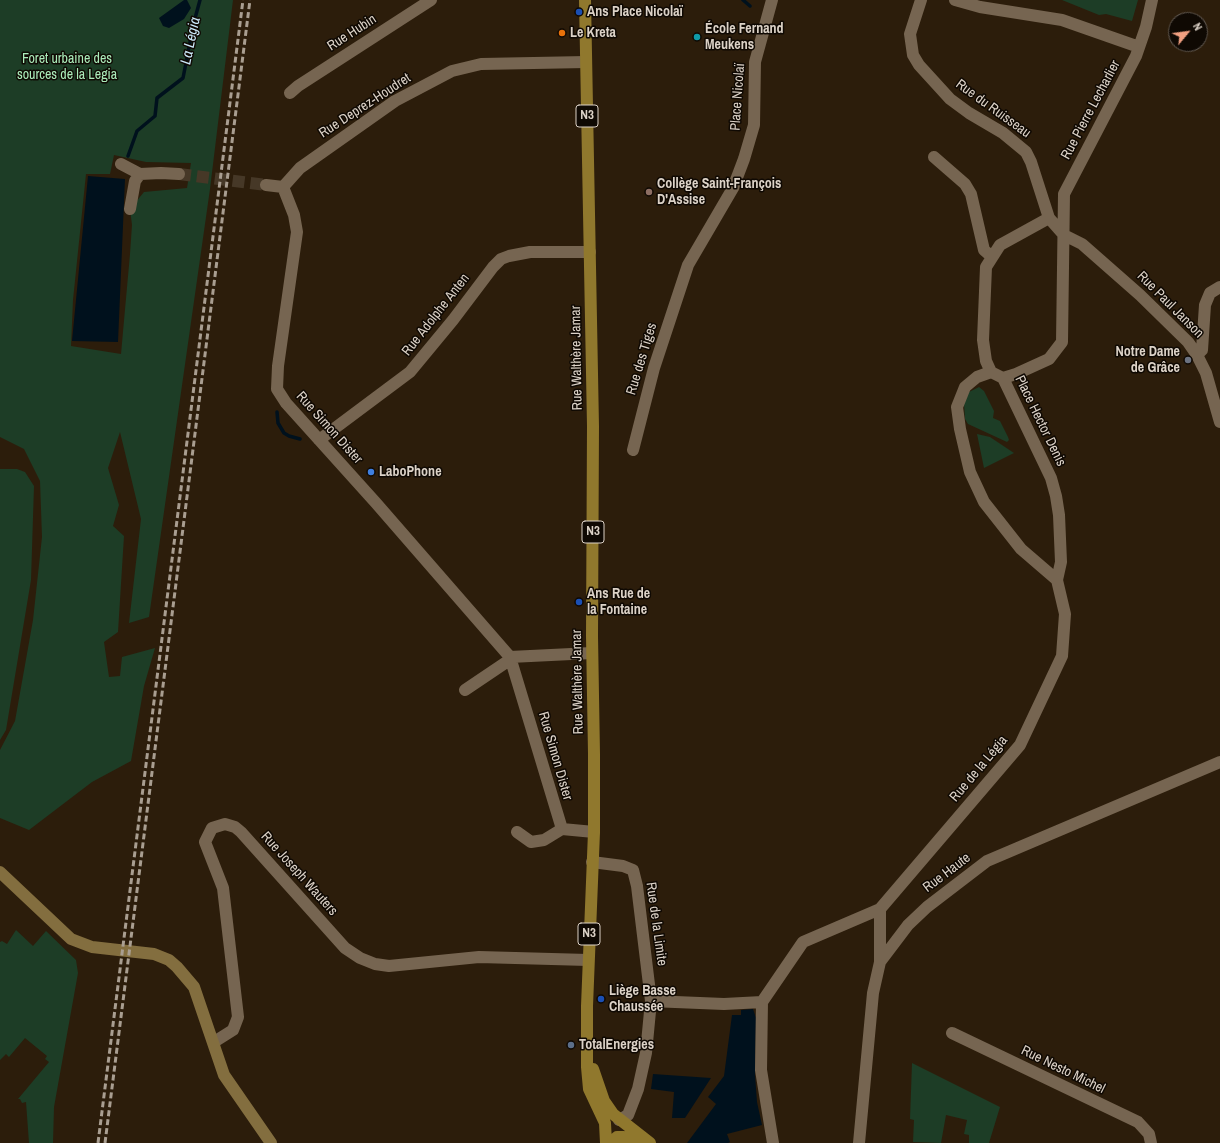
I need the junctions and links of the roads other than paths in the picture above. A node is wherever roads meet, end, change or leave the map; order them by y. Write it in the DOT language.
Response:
graph roads {
  1 [pos="431,0"];
  2 [pos="585,0"];
  3 [pos="772,0"];
  4 [pos="921,0"];
  5 [pos="955,0"];
  6 [pos="1152,0"];
  7 [pos="1139,47"];
  8 [pos="586,62"];
  9 [pos="290,93"];
  10 [pos="934,156"];
  11 [pos="121,164"];
  12 [pos="140,174"];
  13 [pos="179,174"];
  14 [pos="266,185"];
  15 [pos="283,188"];
  16 [pos="130,209"];
  17 [pos="1049,218"];
  18 [pos="1064,235"];
  19 [pos="590,252"];
  20 [pos="992,257"];
  21 [pos="683,278"];
  22 [pos="1220,286"];
  23 [pos="1197,355"];
  24 [pos="991,372"];
  25 [pos="1003,378"];
  26 [pos="1220,422"];
  27 [pos="319,440"];
  28 [pos="633,450"];
  29 [pos="1057,580"];
  30 [pos="592,653"];
  31 [pos="510,658"];
  32 [pos="465,690"];
  33 [pos="1220,762"];
  34 [pos="562,830"];
  35 [pos="517,832"];
  36 [pos="594,832"];
  37 [pos="592,862"];
  38 [pos="0,872"];
  39 [pos="880,909"];
  40 [pos="588,960"];
  41 [pos="880,962"];
  42 [pos="651,1001"];
  43 [pos="762,1002"];
  44 [pos="952,1033"];
  45 [pos="214,1042"];
  46 [pos="587,1053"];
  47 [pos="619,1120"];
  48 [pos="271,1143"];
  49 [pos="606,1143"];
  50 [pos="610,1143"];
  51 [pos="638,1143"];
  52 [pos="650,1143"];
  53 [pos="773,1143"];
  54 [pos="859,1143"];
  55 [pos="1151,1143"];
  1 -- 9 [label="street, Rue Hubin"];
  2 -- 8 [label="main road, Rue Walthère Jamar / N3"];
  3 -- 21 [label="street, Place Nicolaï"];
  4 -- 17 [label="street, Rue du Ruisseau"];
  5 -- 7 [label="street"];
  6 -- 7 [label="street, Rue Pierre Lecharlier"];
  7 -- 18 [label="street, Rue Pierre Lecharlier"];
  8 -- 15 [label="street, Rue Deprez-Houdret"];
  8 -- 19 [label="main road, Rue Walthère Jamar / N3"];
  10 -- 20 [label="street"];
  11 -- 12 [label="street"];
  12 -- 13 [label="street"];
  12 -- 16 [label="street"];
  14 -- 15 [label="street"];
  15 -- 27 [label="street, Rue Simon Dister"];
  17 -- 18 [label="street, Rue du Ruisseau"];
  17 -- 20 [label="street"];
  18 -- 23 [label="street, Rue Paul Janson"];
  18 -- 25 [label="street"];
  19 -- 27 [label="street, Rue Adolphe Anten"];
  19 -- 30 [label="main road, Rue Walthère Jamar / N3"];
  20 -- 24 [label="street"];
  21 -- 28 [label="street, Rue des Tiges"];
  22 -- 23 [label="street"];
  23 -- 26 [label="street, Rue Paul Janson"];
  24 -- 25 [label="street, Place Hector Denis"];
  24 -- 29 [label="street"];
  25 -- 29 [label="street, Place Hector Denis"];
  27 -- 31 [label="street, Rue Simon Dister"];
  29 -- 39 [label="street, Rue de la Légia"];
  30 -- 31 [label="street"];
  30 -- 36 [label="main road, Rue Walthère Jamar / N3"];
  31 -- 32 [label="street"];
  31 -- 34 [label="street, Rue Simon Dister"];
  33 -- 41 [label="street, Rue Haute"];
  34 -- 35 [label="street"];
  34 -- 36 [label="street"];
  36 -- 37 [label="main road, Rue Walthère Jamar / N3"];
  37 -- 40 [label="main road, Rue Walthère Jamar / N3"];
  37 -- 42 [label="street, Rue de la Limite"];
  38 -- 45 [label="main road"];
  39 -- 41 [label="street"];
  39 -- 43 [label="street"];
  40 -- 45 [label="street, Rue Joseph Wauters"];
  40 -- 46 [label="main road, Rue Walthère Jamar / N3"];
  41 -- 54 [label="street, Rue Haute"];
  42 -- 43 [label="street"];
  42 -- 47 [label="street"];
  43 -- 53 [label="street"];
  44 -- 55 [label="street, Rue Nesto Michel"];
  45 -- 48 [label="main road"];
  46 -- 47 [label="main road"];
  46 -- 49 [label="main road, Rue Walthère Jamar / N3"];
  47 -- 52 [label="main road"];
  50 -- 51 [label="main road"];
}
